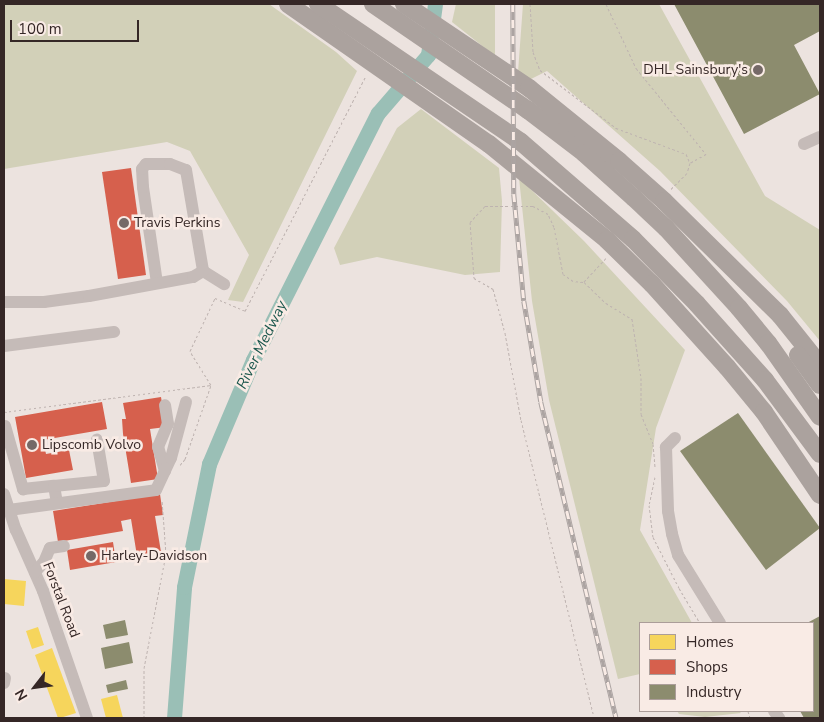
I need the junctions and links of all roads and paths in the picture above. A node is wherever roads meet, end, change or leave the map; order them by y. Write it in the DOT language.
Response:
graph roads {
  1 [pos="288,4"];
  2 [pos="373,4"];
  3 [pos="404,4"];
  4 [pos="530,4"];
  5 [pos="606,4"];
  6 [pos="325,15"];
  7 [pos="463,54"];
  8 [pos="366,77"];
  9 [pos="820,136"];
  10 [pos="804,144"];
  11 [pos="690,163"];
  12 [pos="687,172"];
  13 [pos="690,227"];
  14 [pos="594,270"];
  15 [pos="203,271"];
  16 [pos="584,282"];
  17 [pos="157,283"];
  18 [pos="224,284"];
  19 [pos="4,302"];
  20 [pos="30,302"];
  21 [pos="4,310"];
  22 [pos="114,332"];
  23 [pos="4,346"];
  24 [pos="820,365"];
  25 [pos="211,385"];
  26 [pos="820,385"];
  27 [pos="186,402"];
  28 [pos="165,405"];
  29 [pos="4,412"];
  30 [pos="820,417"];
  31 [pos="5,426"];
  32 [pos="675,438"];
  33 [pos="97,440"];
  34 [pos="820,454"];
  35 [pos="180,465"];
  36 [pos="164,471"];
  37 [pos="54,486"];
  38 [pos="820,495"];
  39 [pos="5,500"];
  40 [pos="162,500"];
  41 [pos="58,503"];
  42 [pos="64,546"];
  43 [pos="35,572"];
  44 [pos="699,622"];
  45 [pos="719,622"];
  46 [pos="87,718"];
  47 [pos="144,718"];
  48 [pos="594,718"];
  1 -- 6 [label="highway"];
  2 -- 7 [label="highway"];
  3 -- 7 [label="highway"];
  4 -- 11 [label="path"];
  5 -- 11 [label="path"];
  6 -- 34 [label="highway"];
  6 -- 38 [label="highway"];
  7 -- 13 [label="highway"];
  7 -- 30 [label="highway"];
  8 -- 25 [label="path"];
  9 -- 10 [label="street"];
  11 -- 12 [label="path"];
  13 -- 24 [label="highway"];
  13 -- 26 [label="highway"];
  14 -- 16 [label="path"];
  15 -- 17 [label="street"];
  15 -- 17 [label="street"];
  15 -- 18 [label="street"];
  16 -- 44 [label="path"];
  16 -- 48 [label="path"];
  17 -- 20 [label="street"];
  19 -- 20 [label="street"];
  20 -- 21 [label="street"];
  22 -- 23 [label="street"];
  25 -- 29 [label="path"];
  25 -- 35 [label="path"];
  27 -- 36 [label="street"];
  28 -- 36 [label="street"];
  31 -- 37 [label="street"];
  32 -- 45 [label="street"];
  33 -- 37 [label="street"];
  36 -- 41 [label="street"];
  37 -- 41 [label="street"];
  39 -- 41 [label="street"];
  39 -- 43 [label="street, Forstal Road"];
  40 -- 47 [label="path"];
  42 -- 43 [label="street"];
  43 -- 46 [label="street, Forstal Road"];
}
